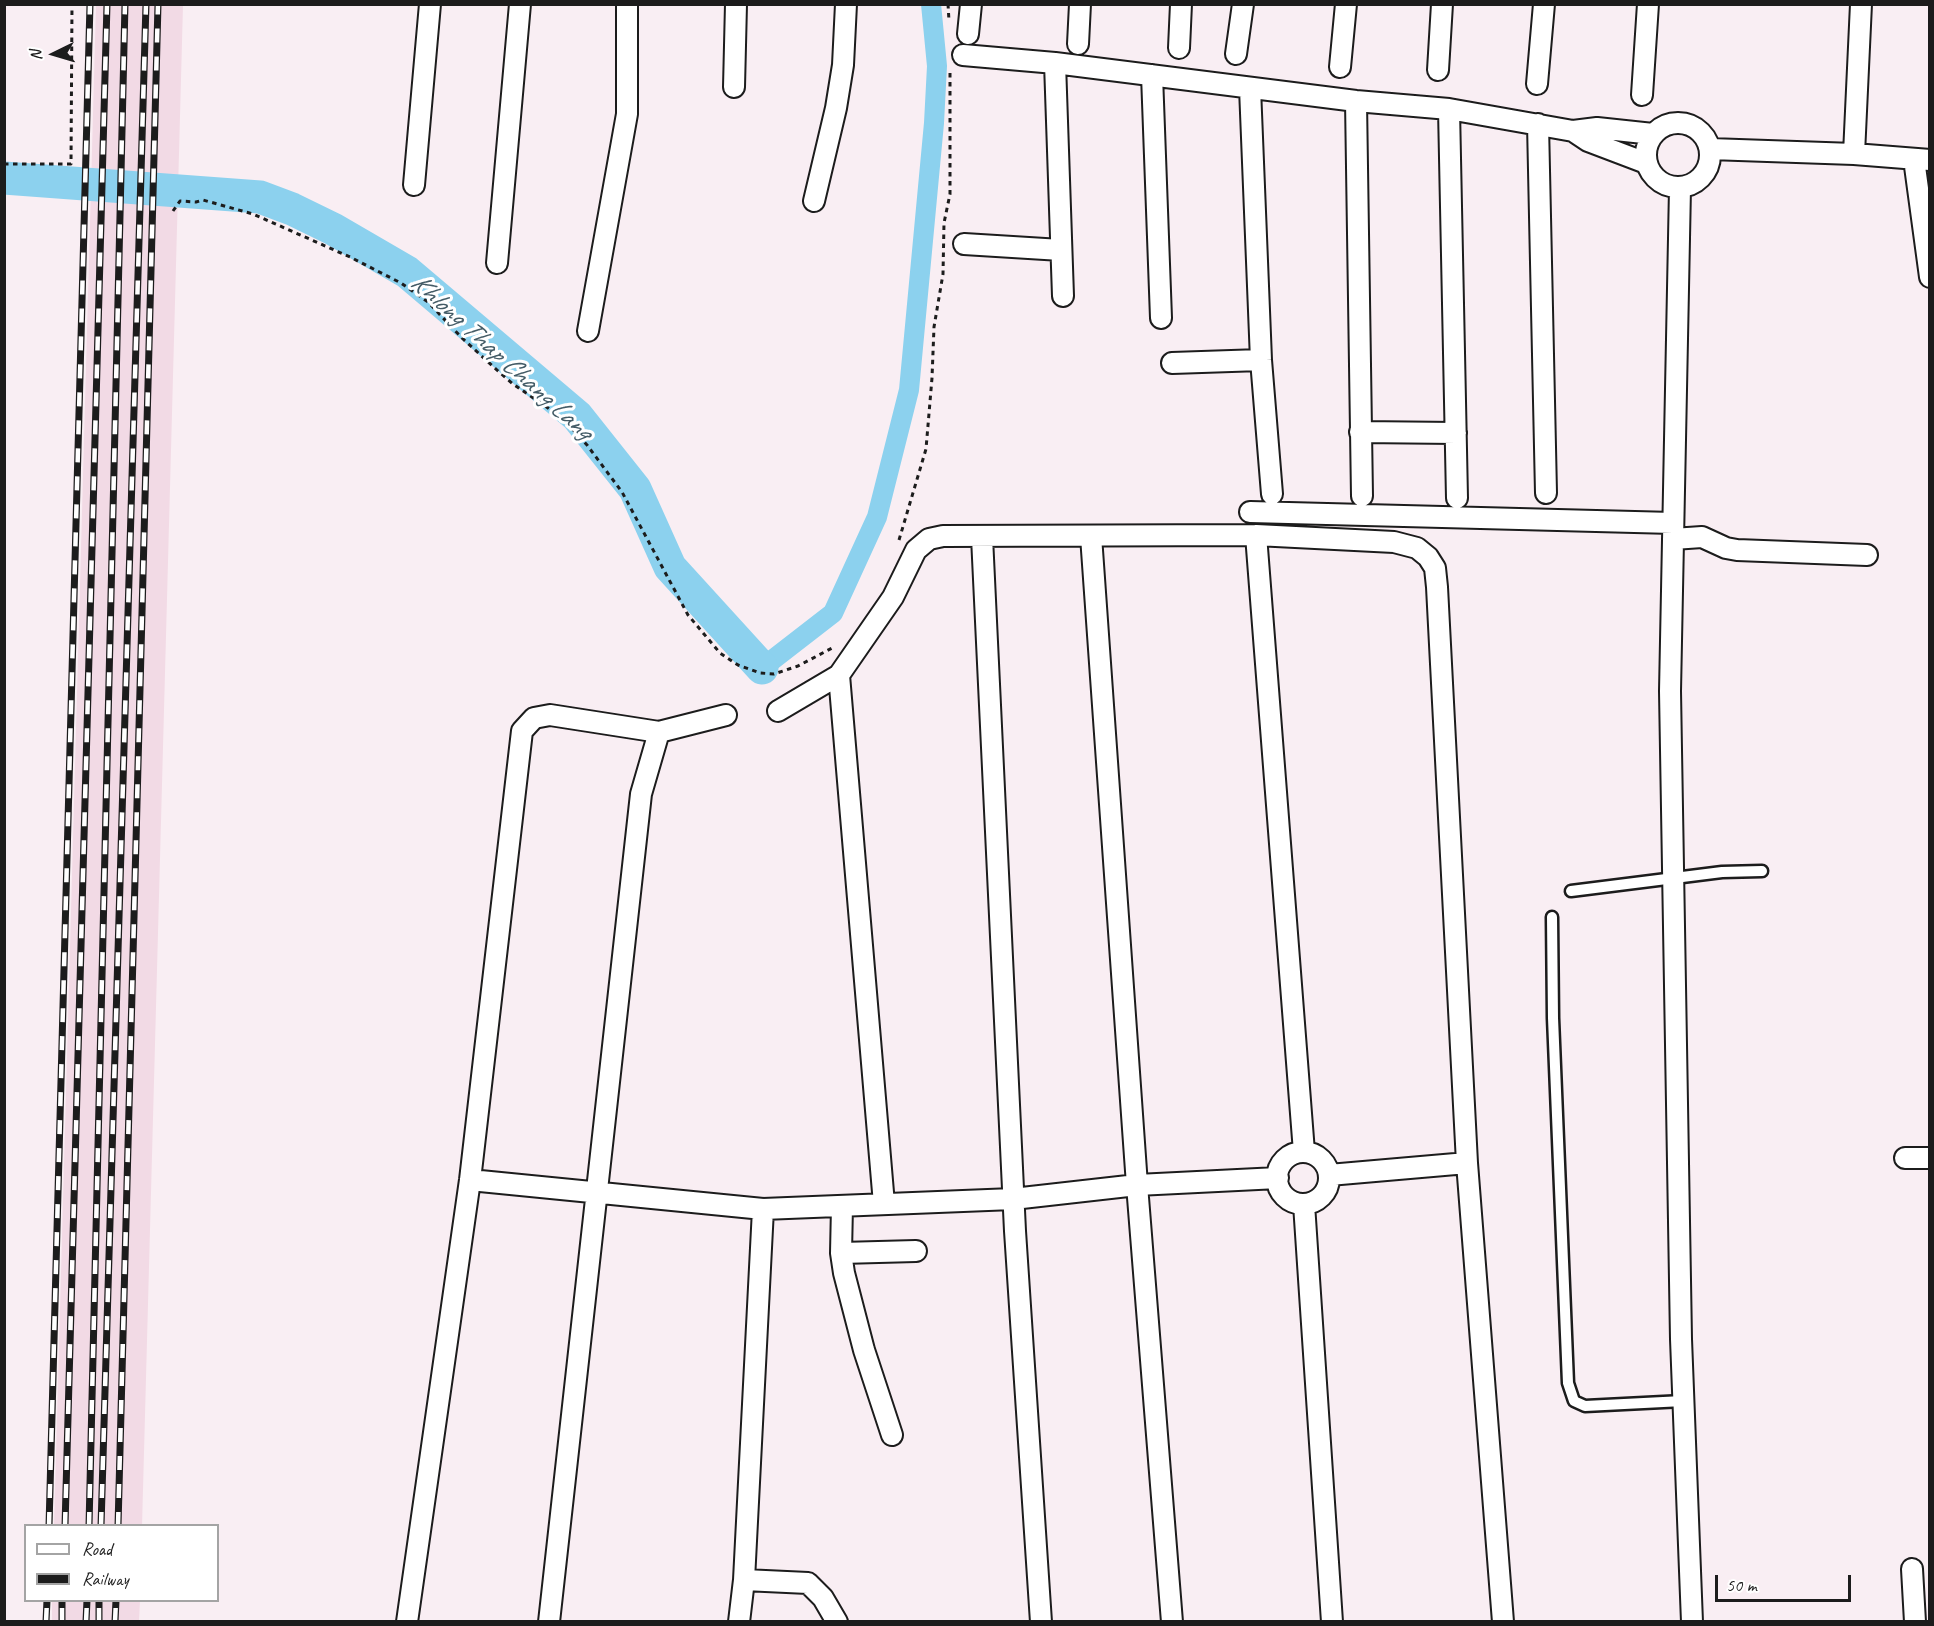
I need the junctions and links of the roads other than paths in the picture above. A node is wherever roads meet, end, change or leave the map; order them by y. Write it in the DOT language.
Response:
graph roads {
  1 [pos="429,4"];
  2 [pos="520,4"];
  3 [pos="627,4"];
  4 [pos="736,4"];
  5 [pos="846,4"];
  6 [pos="971,4"];
  7 [pos="1080,4"];
  8 [pos="1181,4"];
  9 [pos="1243,4"];
  10 [pos="1346,4"];
  11 [pos="1442,4"];
  12 [pos="1544,4"];
  13 [pos="1648,4"];
  14 [pos="1861,4"];
  15 [pos="959,32"];
  16 [pos="1078,44"];
  17 [pos="1179,48"];
  18 [pos="1236,54"];
  19 [pos="957,59"];
  20 [pos="1055,63"];
  21 [pos="1340,67"];
  22 [pos="1437,70"];
  23 [pos="1152,75"];
  24 [pos="1537,84"];
  25 [pos="734,87"];
  26 [pos="1250,88"];
  27 [pos="1642,95"];
  28 [pos="1356,101"];
  29 [pos="1449,109"];
  30 [pos="1538,124"];
  31 [pos="1573,130"];
  32 [pos="1653,134"];
  33 [pos="1710,149"];
  34 [pos="1854,154"];
  35 [pos="1922,160"];
  36 [pos="1646,163"];
  37 [pos="414,185"];
  38 [pos="1680,188"];
  39 [pos="1925,196"];
  40 [pos="814,201"];
  41 [pos="964,244"];
  42 [pos="1061,250"];
  43 [pos="497,263"];
  44 [pos="1929,277"];
  45 [pos="1063,296"];
  46 [pos="1161,318"];
  47 [pos="588,331"];
  48 [pos="1261,360"];
  49 [pos="1172,363"];
  50 [pos="1360,432"];
  51 [pos="1456,433"];
  52 [pos="1546,493"];
  53 [pos="1272,494"];
  54 [pos="1362,496"];
  55 [pos="1457,498"];
  56 [pos="1250,512"];
  57 [pos="1673,531"];
  58 [pos="1256,535"];
  59 [pos="1091,536"];
  60 [pos="982,537"];
  61 [pos="1868,555"];
  62 [pos="839,675"];
  63 [pos="778,711"];
  64 [pos="726,715"];
  65 [pos="659,732"];
  66 [pos="1762,871"];
  67 [pos="1674,879"];
  68 [pos="1571,891"];
  69 [pos="1552,917"];
  70 [pos="1304,1152"];
  71 [pos="1905,1158"];
  72 [pos="1929,1158"];
  73 [pos="1467,1163"];
  74 [pos="1329,1175"];
  75 [pos="1278,1178"];
  76 [pos="470,1180"];
  77 [pos="1137,1185"];
  78 [pos="597,1192"];
  79 [pos="1013,1198"];
  80 [pos="884,1204"];
  81 [pos="1304,1204"];
  82 [pos="842,1206"];
  83 [pos="763,1209"];
  84 [pos="916,1251"];
  85 [pos="841,1253"];
  86 [pos="1683,1401"];
  87 [pos="892,1435"];
  88 [pos="1912,1569"];
  89 [pos="744,1580"];
  90 [pos="408,1622"];
  91 [pos="549,1622"];
  92 [pos="739,1622"];
  93 [pos="837,1622"];
  94 [pos="1041,1622"];
  95 [pos="1172,1622"];
  96 [pos="1332,1622"];
  97 [pos="1503,1622"];
  98 [pos="1692,1622"];
  99 [pos="1915,1622"];
  1 -- 37 [label="street"];
  2 -- 43 [label="street"];
  3 -- 47 [label="street"];
  4 -- 25 [label="street"];
  5 -- 40 [label="street"];
  6 -- 15 [label="street"];
  7 -- 16 [label="street"];
  8 -- 17 [label="street"];
  9 -- 18 [label="street"];
  10 -- 21 [label="street"];
  11 -- 22 [label="street"];
  12 -- 24 [label="street"];
  13 -- 27 [label="street"];
  14 -- 34 [label="street"];
  19 -- 20 [label="street"];
  20 -- 23 [label="street"];
  20 -- 42 [label="street"];
  23 -- 26 [label="street"];
  23 -- 46 [label="street"];
  26 -- 28 [label="street"];
  26 -- 48 [label="street"];
  28 -- 29 [label="street"];
  28 -- 50 [label="street"];
  29 -- 30 [label="street"];
  29 -- 51 [label="street"];
  30 -- 31 [label="street"];
  30 -- 52 [label="street"];
  31 -- 32 [label="street"];
  31 -- 36 [label="street"];
  32 -- 33 [label="street"];
  32 -- 36 [label="street"];
  33 -- 34 [label="street"];
  33 -- 38 [label="street"];
  34 -- 35 [label="street"];
  35 -- 39 [label="street"];
  36 -- 38 [label="street"];
  38 -- 57 [label="street"];
  39 -- 44 [label="street"];
  41 -- 42 [label="street"];
  42 -- 45 [label="street"];
  48 -- 49 [label="street"];
  48 -- 53 [label="street"];
  50 -- 51 [label="street"];
  50 -- 54 [label="street"];
  51 -- 55 [label="street"];
  56 -- 57 [label="street"];
  57 -- 61 [label="street"];
  57 -- 67 [label="street"];
  58 -- 59 [label="street"];
  58 -- 70 [label="street"];
  58 -- 73 [label="street"];
  59 -- 60 [label="street"];
  59 -- 77 [label="street"];
  60 -- 62 [label="street"];
  60 -- 79 [label="street"];
  62 -- 63 [label="street"];
  62 -- 80 [label="street"];
  64 -- 65 [label="street"];
  65 -- 76 [label="street"];
  65 -- 78 [label="street"];
  66 -- 67 [label="lane"];
  67 -- 68 [label="lane"];
  67 -- 86 [label="street"];
  69 -- 86 [label="lane"];
  70 -- 74 [label="street"];
  70 -- 75 [label="street"];
  71 -- 72 [label="street"];
  73 -- 74 [label="street"];
  73 -- 97 [label="street"];
  74 -- 81 [label="street"];
  75 -- 77 [label="street"];
  75 -- 81 [label="street"];
  76 -- 78 [label="street"];
  76 -- 90 [label="street"];
  77 -- 79 [label="street"];
  77 -- 95 [label="street"];
  78 -- 83 [label="street"];
  78 -- 91 [label="street"];
  79 -- 80 [label="street"];
  79 -- 94 [label="street"];
  80 -- 82 [label="street"];
  81 -- 96 [label="street"];
  82 -- 83 [label="street"];
  82 -- 85 [label="street"];
  83 -- 89 [label="street"];
  84 -- 85 [label="street"];
  85 -- 87 [label="street"];
  86 -- 98 [label="street"];
  88 -- 99 [label="street"];
  89 -- 92 [label="street"];
  89 -- 93 [label="street"];
}
